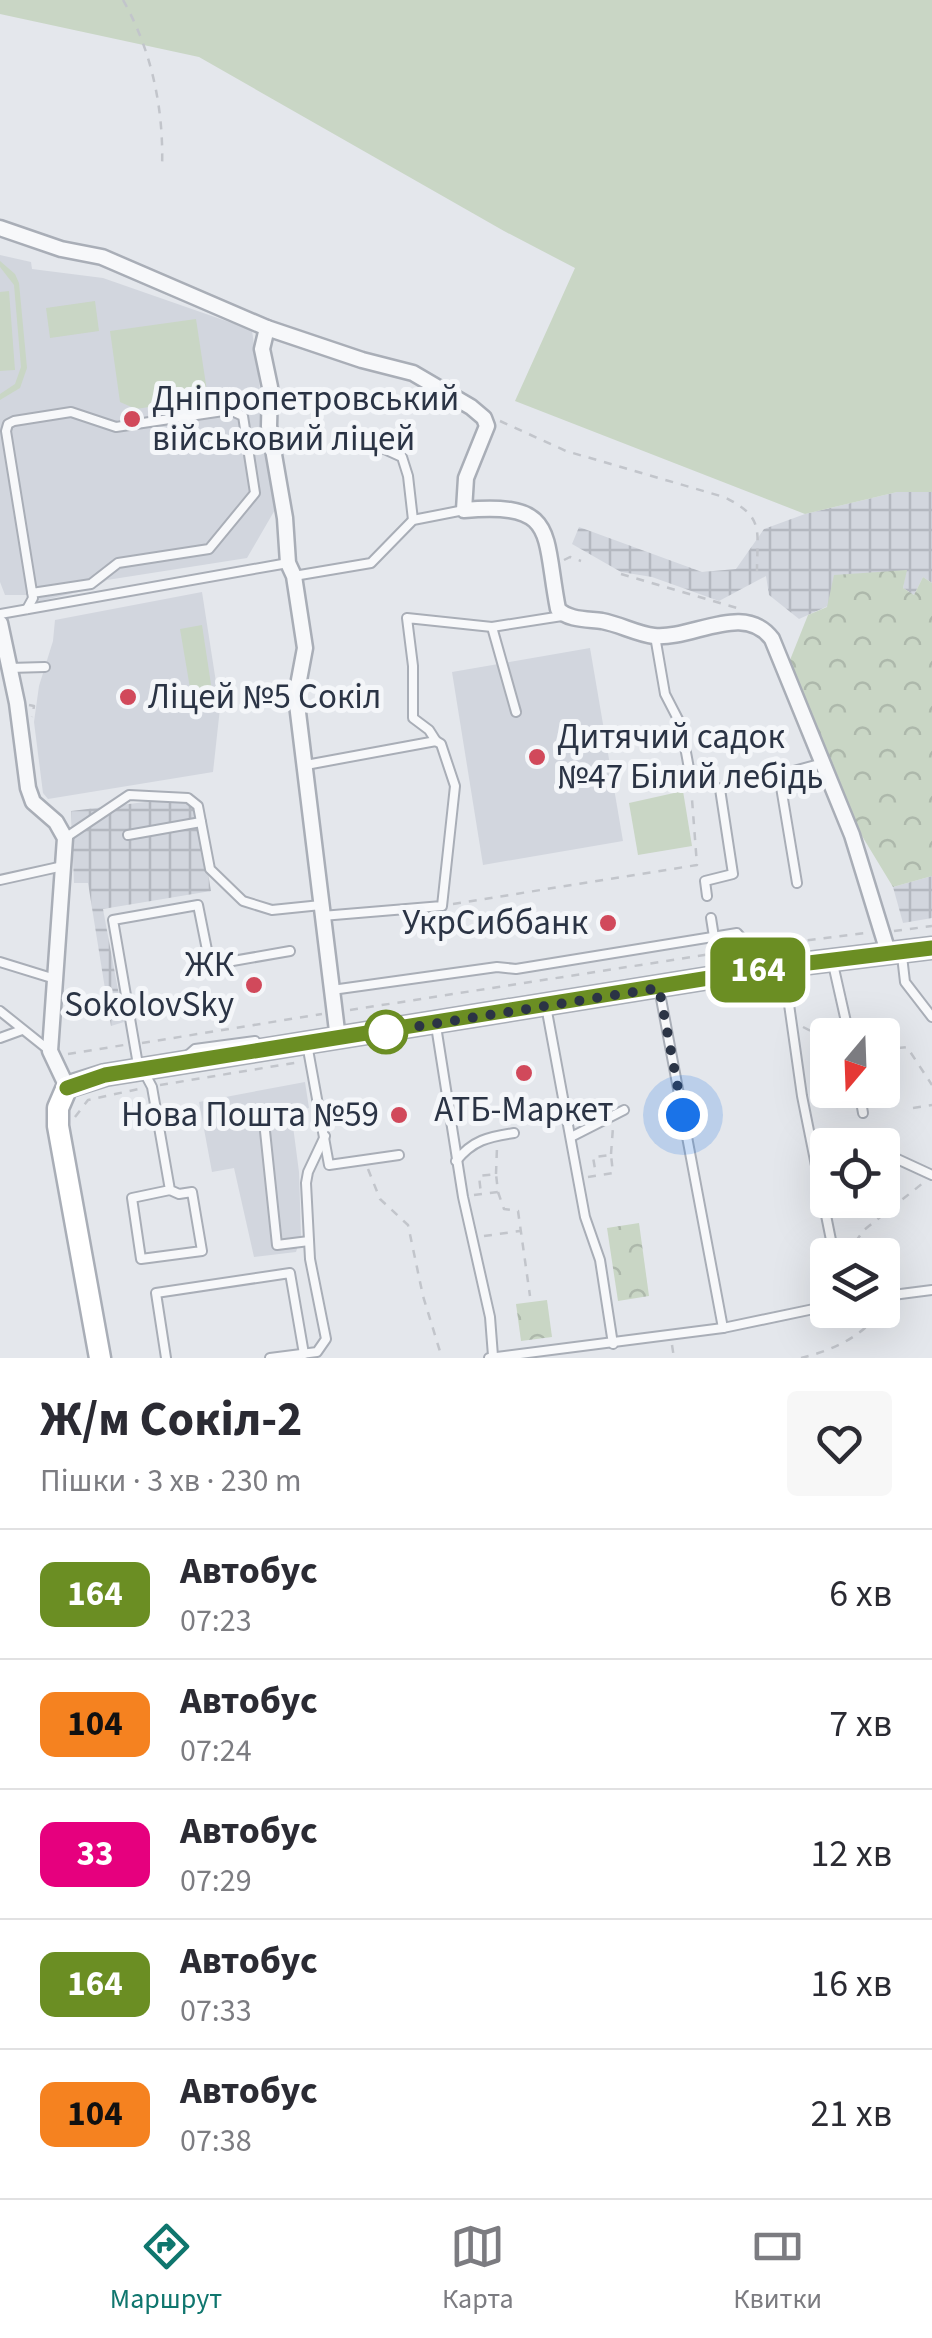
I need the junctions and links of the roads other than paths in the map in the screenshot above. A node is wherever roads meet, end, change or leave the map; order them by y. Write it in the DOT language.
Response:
graph roads {
  1 [pos="0,228"];
  2 [pos="267,328"];
  3 [pos="380,447"];
  4 [pos="464,510"];
  5 [pos="412,520"];
  6 [pos="291,569"];
  7 [pos="32,593"];
  8 [pos="28,609"];
  9 [pos="0,614"];
  10 [pos="564,616"];
  11 [pos="0,623"];
  12 [pos="492,627"];
  13 [pos="655,636"];
  14 [pos="45,667"];
  15 [pos="8,668"];
  16 [pos="516,712"];
  17 [pos="436,741"];
  18 [pos="823,763"];
  19 [pos="306,765"];
  20 [pos="201,822"];
  21 [pos="128,835"];
  22 [pos="65,838"];
  23 [pos="63,866"];
  24 [pos="0,880"];
  25 [pos="797,883"];
  26 [pos="708,896"];
  27 [pos="322,911"];
  28 [pos="711,918"];
  29 [pos="714,936"];
  30 [pos="932,948"];
  31 [pos="290,951"];
  32 [pos="895,952"];
  33 [pos="832,959"];
  34 [pos="0,962"];
  35 [pos="784,966"];
  36 [pos="755,971"];
  37 [pos="56,979"];
  38 [pos="659,988"];
  39 [pos="332,990"];
  40 [pos="546,1006"];
  41 [pos="0,1011"];
  42 [pos="932,1016"];
  43 [pos="845,1018"];
  44 [pos="435,1024"];
  45 [pos="22,1030"];
  46 [pos="0,1038"];
  47 [pos="338,1039"];
  48 [pos="309,1052"];
  49 [pos="52,1054"];
  50 [pos="176,1066"];
  51 [pos="148,1078"];
  52 [pos="67,1088"];
  53 [pos="863,1108"];
  54 [pos="624,1110"];
  55 [pos="864,1112"];
  56 [pos="265,1131"];
  57 [pos="514,1133"];
  58 [pos="325,1136"];
  59 [pos="571,1136"];
  60 [pos="399,1155"];
  61 [pos="900,1160"];
  62 [pos="456,1161"];
  63 [pos="932,1175"];
  64 [pos="170,1190"];
  65 [pos="831,1238"];
  66 [pos="309,1241"];
  67 [pos="932,1290"];
  68 [pos="900,1294"];
  69 [pos="810,1310"];
  70 [pos="723,1328"];
  71 [pos="613,1344"];
  72 [pos="304,1354"];
  73 [pos="491,1357"];
  74 [pos="100,1358"];
  75 [pos="166,1358"];
  76 [pos="270,1358"];
  1 -- 2 [label="street"];
  2 -- 4 [label="street"];
  2 -- 6 [label="street"];
  3 -- 5 [label="lane"];
  4 -- 5 [label="lane"];
  4 -- 10 [label="street"];
  5 -- 6 [label="lane"];
  6 -- 8 [label="lane"];
  6 -- 19 [label="street"];
  7 -- 7 [label="lane"];
  7 -- 8 [label="lane"];
  8 -- 9 [label="lane"];
  10 -- 12 [label="lane"];
  10 -- 13 [label="street"];
  11 -- 15 [label="street"];
  12 -- 16 [label="lane"];
  12 -- 17 [label="lane"];
  13 -- 18 [label="street"];
  13 -- 26 [label="lane"];
  14 -- 15 [label="lane"];
  15 -- 22 [label="street"];
  17 -- 19 [label="lane"];
  17 -- 27 [label="lane"];
  18 -- 25 [label="lane"];
  18 -- 32 [label="street"];
  19 -- 27 [label="street"];
  20 -- 21 [label="lane"];
  20 -- 22 [label="lane"];
  20 -- 27 [label="lane"];
  22 -- 23 [label="street"];
  23 -- 24 [label="lane"];
  23 -- 37 [label="street"];
  27 -- 39 [label="street"];
  28 -- 29 [label="lane"];
  29 -- 36 [label="lane"];
  29 -- 39 [label="lane"];
  30 -- 32 [label="street"];
  31 -- 51 [label="lane"];
  32 -- 33 [label="street"];
  32 -- 42 [label="lane"];
  33 -- 35 [label="street"];
  33 -- 43 [label="lane"];
  34 -- 37 [label="lane"];
  35 -- 36 [label="street"];
  35 -- 65 [label="lane"];
  36 -- 38 [label="street"];
  37 -- 49 [label="street"];
  38 -- 40 [label="street"];
  38 -- 70 [label="lane"];
  39 -- 47 [label="street"];
  40 -- 44 [label="street"];
  40 -- 59 [label="lane"];
  41 -- 45 [label="lane"];
  44 -- 47 [label="street"];
  44 -- 62 [label="lane"];
  45 -- 46 [label="lane"];
  45 -- 49 [label="lane"];
  47 -- 48 [label="street"];
  47 -- 50 [label="lane"];
  48 -- 50 [label="street"];
  48 -- 58 [label="lane"];
  49 -- 52 [label="street"];
  50 -- 51 [label="street"];
  51 -- 52 [label="street"];
  51 -- 64 [label="lane"];
  52 -- 74 [label="street"];
  53 -- 55 [label="lane"];
  54 -- 59 [label="lane"];
  56 -- 66 [label="lane"];
  57 -- 62 [label="lane"];
  58 -- 60 [label="lane"];
  58 -- 66 [label="lane"];
  59 -- 71 [label="lane"];
  61 -- 63 [label="lane"];
  62 -- 73 [label="lane"];
  64 -- 64 [label="lane"];
  66 -- 72 [label="lane"];
  67 -- 68 [label="lane"];
  69 -- 70 [label="lane"];
  70 -- 71 [label="lane"];
  71 -- 73 [label="lane"];
  72 -- 75 [label="lane"];
  72 -- 76 [label="lane"];
}
